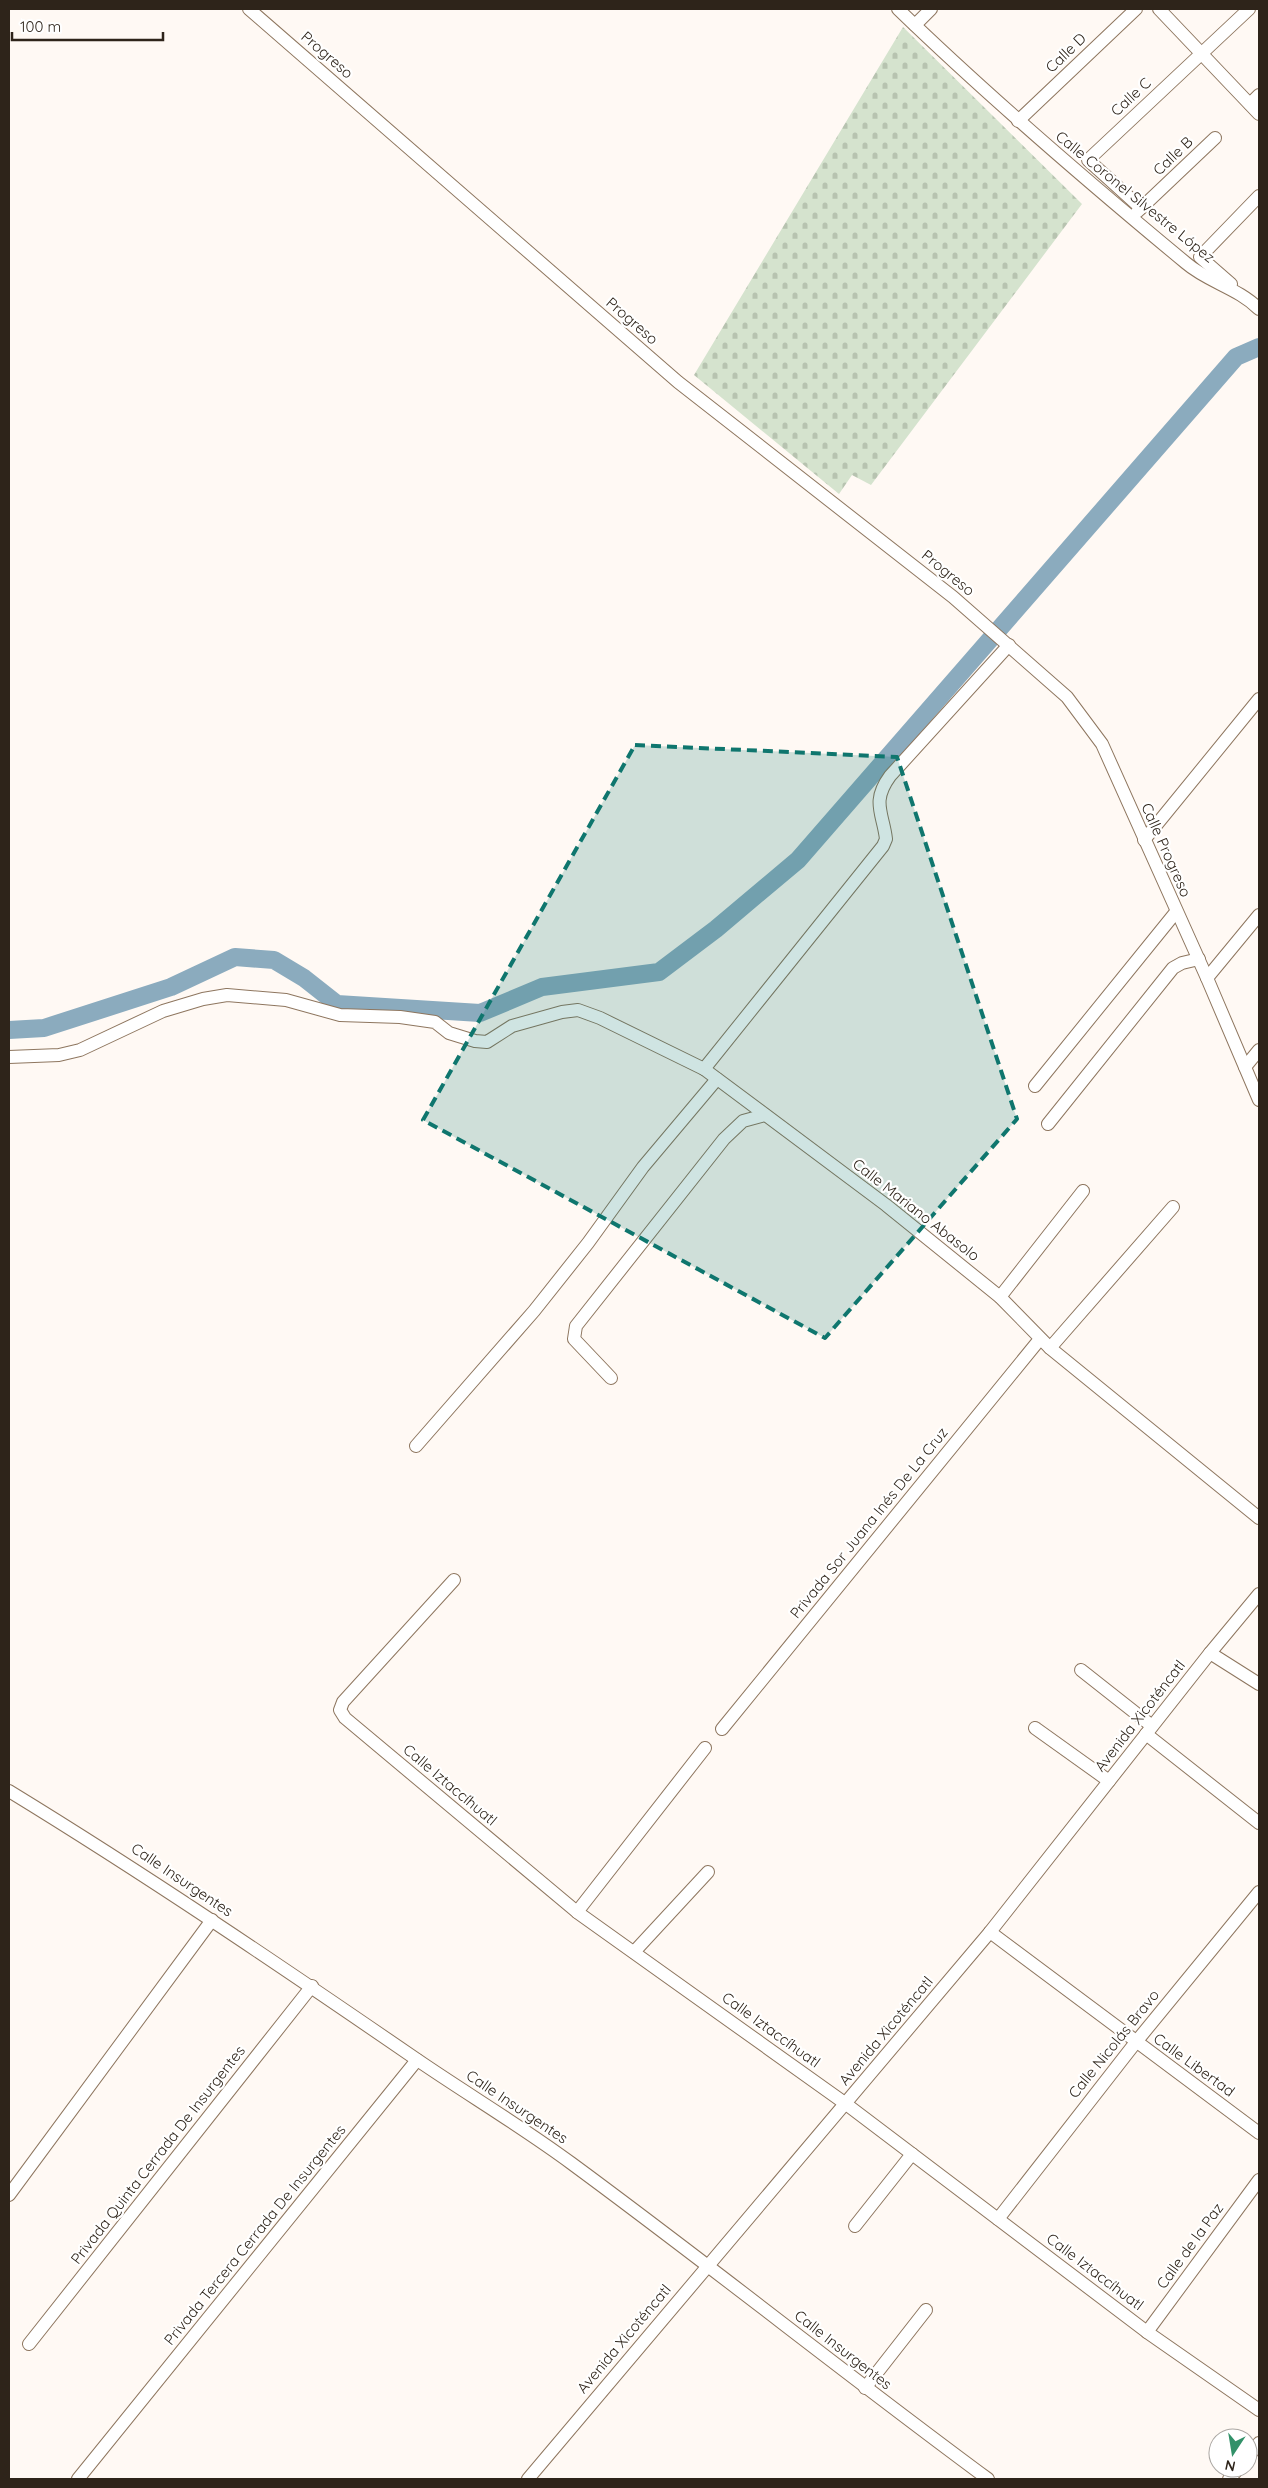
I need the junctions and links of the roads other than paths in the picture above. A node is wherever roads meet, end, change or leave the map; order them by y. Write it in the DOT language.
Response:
graph roads {
  1 [pos="898,9"];
  2 [pos="932,9"];
  3 [pos="1136,9"];
  4 [pos="1159,9"];
  5 [pos="1249,9"];
  6 [pos="251,10"];
  7 [pos="915,25"];
  8 [pos="1201,53"];
  9 [pos="1255,100"];
  10 [pos="1259,114"];
  11 [pos="1018,121"];
  12 [pos="1215,138"];
  13 [pos="1259,196"];
  14 [pos="1141,208"];
  15 [pos="1131,218"];
  16 [pos="1250,298"];
  17 [pos="1259,309"];
  18 [pos="1006,642"];
  19 [pos="1259,699"];
  20 [pos="1144,840"];
  21 [pos="1176,912"];
  22 [pos="1259,914"];
  23 [pos="1199,959"];
  24 [pos="1207,978"];
  25 [pos="1259,1050"];
  26 [pos="9,1057"];
  27 [pos="1245,1067"];
  28 [pos="704,1069"];
  29 [pos="717,1079"];
  30 [pos="1035,1086"];
  31 [pos="1259,1100"];
  32 [pos="765,1115"];
  33 [pos="1048,1124"];
  34 [pos="1083,1191"];
  35 [pos="1173,1207"];
  36 [pos="1000,1296"];
  37 [pos="1040,1339"];
  38 [pos="1050,1348"];
  39 [pos="611,1378"];
  40 [pos="416,1446"];
  41 [pos="1259,1518"];
  42 [pos="454,1580"];
  43 [pos="1259,1594"];
  44 [pos="1210,1653"];
  45 [pos="1081,1670"];
  46 [pos="1259,1684"];
  47 [pos="722,1728"];
  48 [pos="1035,1728"];
  49 [pos="1149,1730"];
  50 [pos="705,1748"];
  51 [pos="1109,1781"];
  52 [pos="9,1791"];
  53 [pos="1259,1822"];
  54 [pos="708,1872"];
  55 [pos="1259,1892"];
  56 [pos="577,1912"];
  57 [pos="212,1920"];
  58 [pos="990,1932"];
  59 [pos="634,1952"];
  60 [pos="312,1986"];
  61 [pos="1136,2042"];
  62 [pos="417,2060"];
  63 [pos="846,2104"];
  64 [pos="1259,2133"];
  65 [pos="912,2154"];
  66 [pos="1259,2180"];
  67 [pos="9,2195"];
  68 [pos="998,2219"];
  69 [pos="855,2226"];
  70 [pos="707,2265"];
  71 [pos="926,2310"];
  72 [pos="1147,2332"];
  73 [pos="29,2344"];
  74 [pos="865,2388"];
  75 [pos="1259,2410"];
  76 [pos="78,2479"];
  77 [pos="528,2479"];
  78 [pos="988,2479"];
  1 -- 7 [label="street, Calle Coronel Silvestre López"];
  2 -- 7 [label="street"];
  3 -- 11 [label="street, Calle D"];
  4 -- 8 [label="street"];
  5 -- 8 [label="street, Calle C"];
  6 -- 18 [label="street, Progreso"];
  7 -- 11 [label="street, Calle Coronel Silvestre López"];
  8 -- 9 [label="street"];
  8 -- 14 [label="street, Calle C"];
  9 -- 10 [label="street"];
  11 -- 15 [label="street, Calle Coronel Silvestre López"];
  12 -- 14 [label="street, Calle B"];
  13 -- 16 [label="street"];
  14 -- 15 [label="street, Calle B"];
  15 -- 16 [label="street, Calle Coronel Silvestre López"];
  16 -- 17 [label="street, Calle Coronel Silvestre López"];
  18 -- 20 [label="street, Calle Progreso"];
  18 -- 28 [label="street"];
  19 -- 20 [label="street"];
  20 -- 21 [label="street, Calle Progreso"];
  21 -- 23 [label="street, Calle Progreso"];
  21 -- 30 [label="street"];
  22 -- 24 [label="street"];
  23 -- 24 [label="street, Calle Progreso"];
  23 -- 33 [label="street"];
  24 -- 27 [label="street, Calle Progreso"];
  25 -- 27 [label="street"];
  26 -- 28 [label="street, Calle Mariano Abasolo"];
  27 -- 31 [label="street, Calle Progreso"];
  28 -- 29 [label="street, Calle Mariano Abasolo"];
  29 -- 32 [label="street, Calle Mariano Abasolo"];
  29 -- 40 [label="street"];
  32 -- 36 [label="street, Calle Mariano Abasolo"];
  32 -- 39 [label="street"];
  34 -- 36 [label="street"];
  35 -- 38 [label="street"];
  36 -- 37 [label="street, Calle Mariano Abasolo"];
  37 -- 38 [label="street, Calle Mariano Abasolo"];
  37 -- 47 [label="street, Privada Sor Juana Inés De La Cruz"];
  38 -- 41 [label="street, Calle Mariano Abasolo"];
  42 -- 56 [label="street, Calle Iztaccíhuatl"];
  43 -- 44 [label="street, Avenida Xicoténcatl"];
  44 -- 46 [label="street"];
  44 -- 49 [label="street, Avenida Xicoténcatl"];
  45 -- 49 [label="street"];
  48 -- 51 [label="street"];
  49 -- 51 [label="street, Avenida Xicoténcatl"];
  49 -- 53 [label="street"];
  50 -- 56 [label="street"];
  51 -- 58 [label="street, Avenida Xicoténcatl"];
  52 -- 57 [label="street, Calle Insurgentes"];
  54 -- 59 [label="street"];
  55 -- 61 [label="street, Calle Nicolás Bravo"];
  56 -- 59 [label="street, Calle Iztaccíhuatl"];
  57 -- 60 [label="street, Calle Insurgentes"];
  57 -- 67 [label="street"];
  58 -- 61 [label="street, Calle Libertad"];
  58 -- 63 [label="street, Avenida Xicoténcatl"];
  59 -- 63 [label="street, Calle Iztaccíhuatl"];
  60 -- 62 [label="street, Calle Insurgentes"];
  60 -- 73 [label="street, Privada Quinta Cerrada De Insurgentes"];
  61 -- 64 [label="street, Calle Libertad"];
  61 -- 68 [label="street, Calle Nicolás Bravo"];
  62 -- 70 [label="street, Calle Insurgentes"];
  62 -- 76 [label="street, Privada Tercera Cerrada De Insurgentes"];
  63 -- 65 [label="street, Calle Iztaccíhuatl"];
  63 -- 70 [label="street, Avenida Xicoténcatl"];
  65 -- 68 [label="street, Calle Iztaccíhuatl"];
  65 -- 69 [label="street"];
  66 -- 72 [label="street, Calle de la Paz"];
  68 -- 72 [label="street, Calle Iztaccíhuatl"];
  70 -- 74 [label="street, Calle Insurgentes"];
  70 -- 77 [label="street, Avenida Xicoténcatl"];
  71 -- 74 [label="street"];
  72 -- 75 [label="street, Calle Iztaccíhuatl"];
  74 -- 78 [label="street, Calle Insurgentes"];
}
